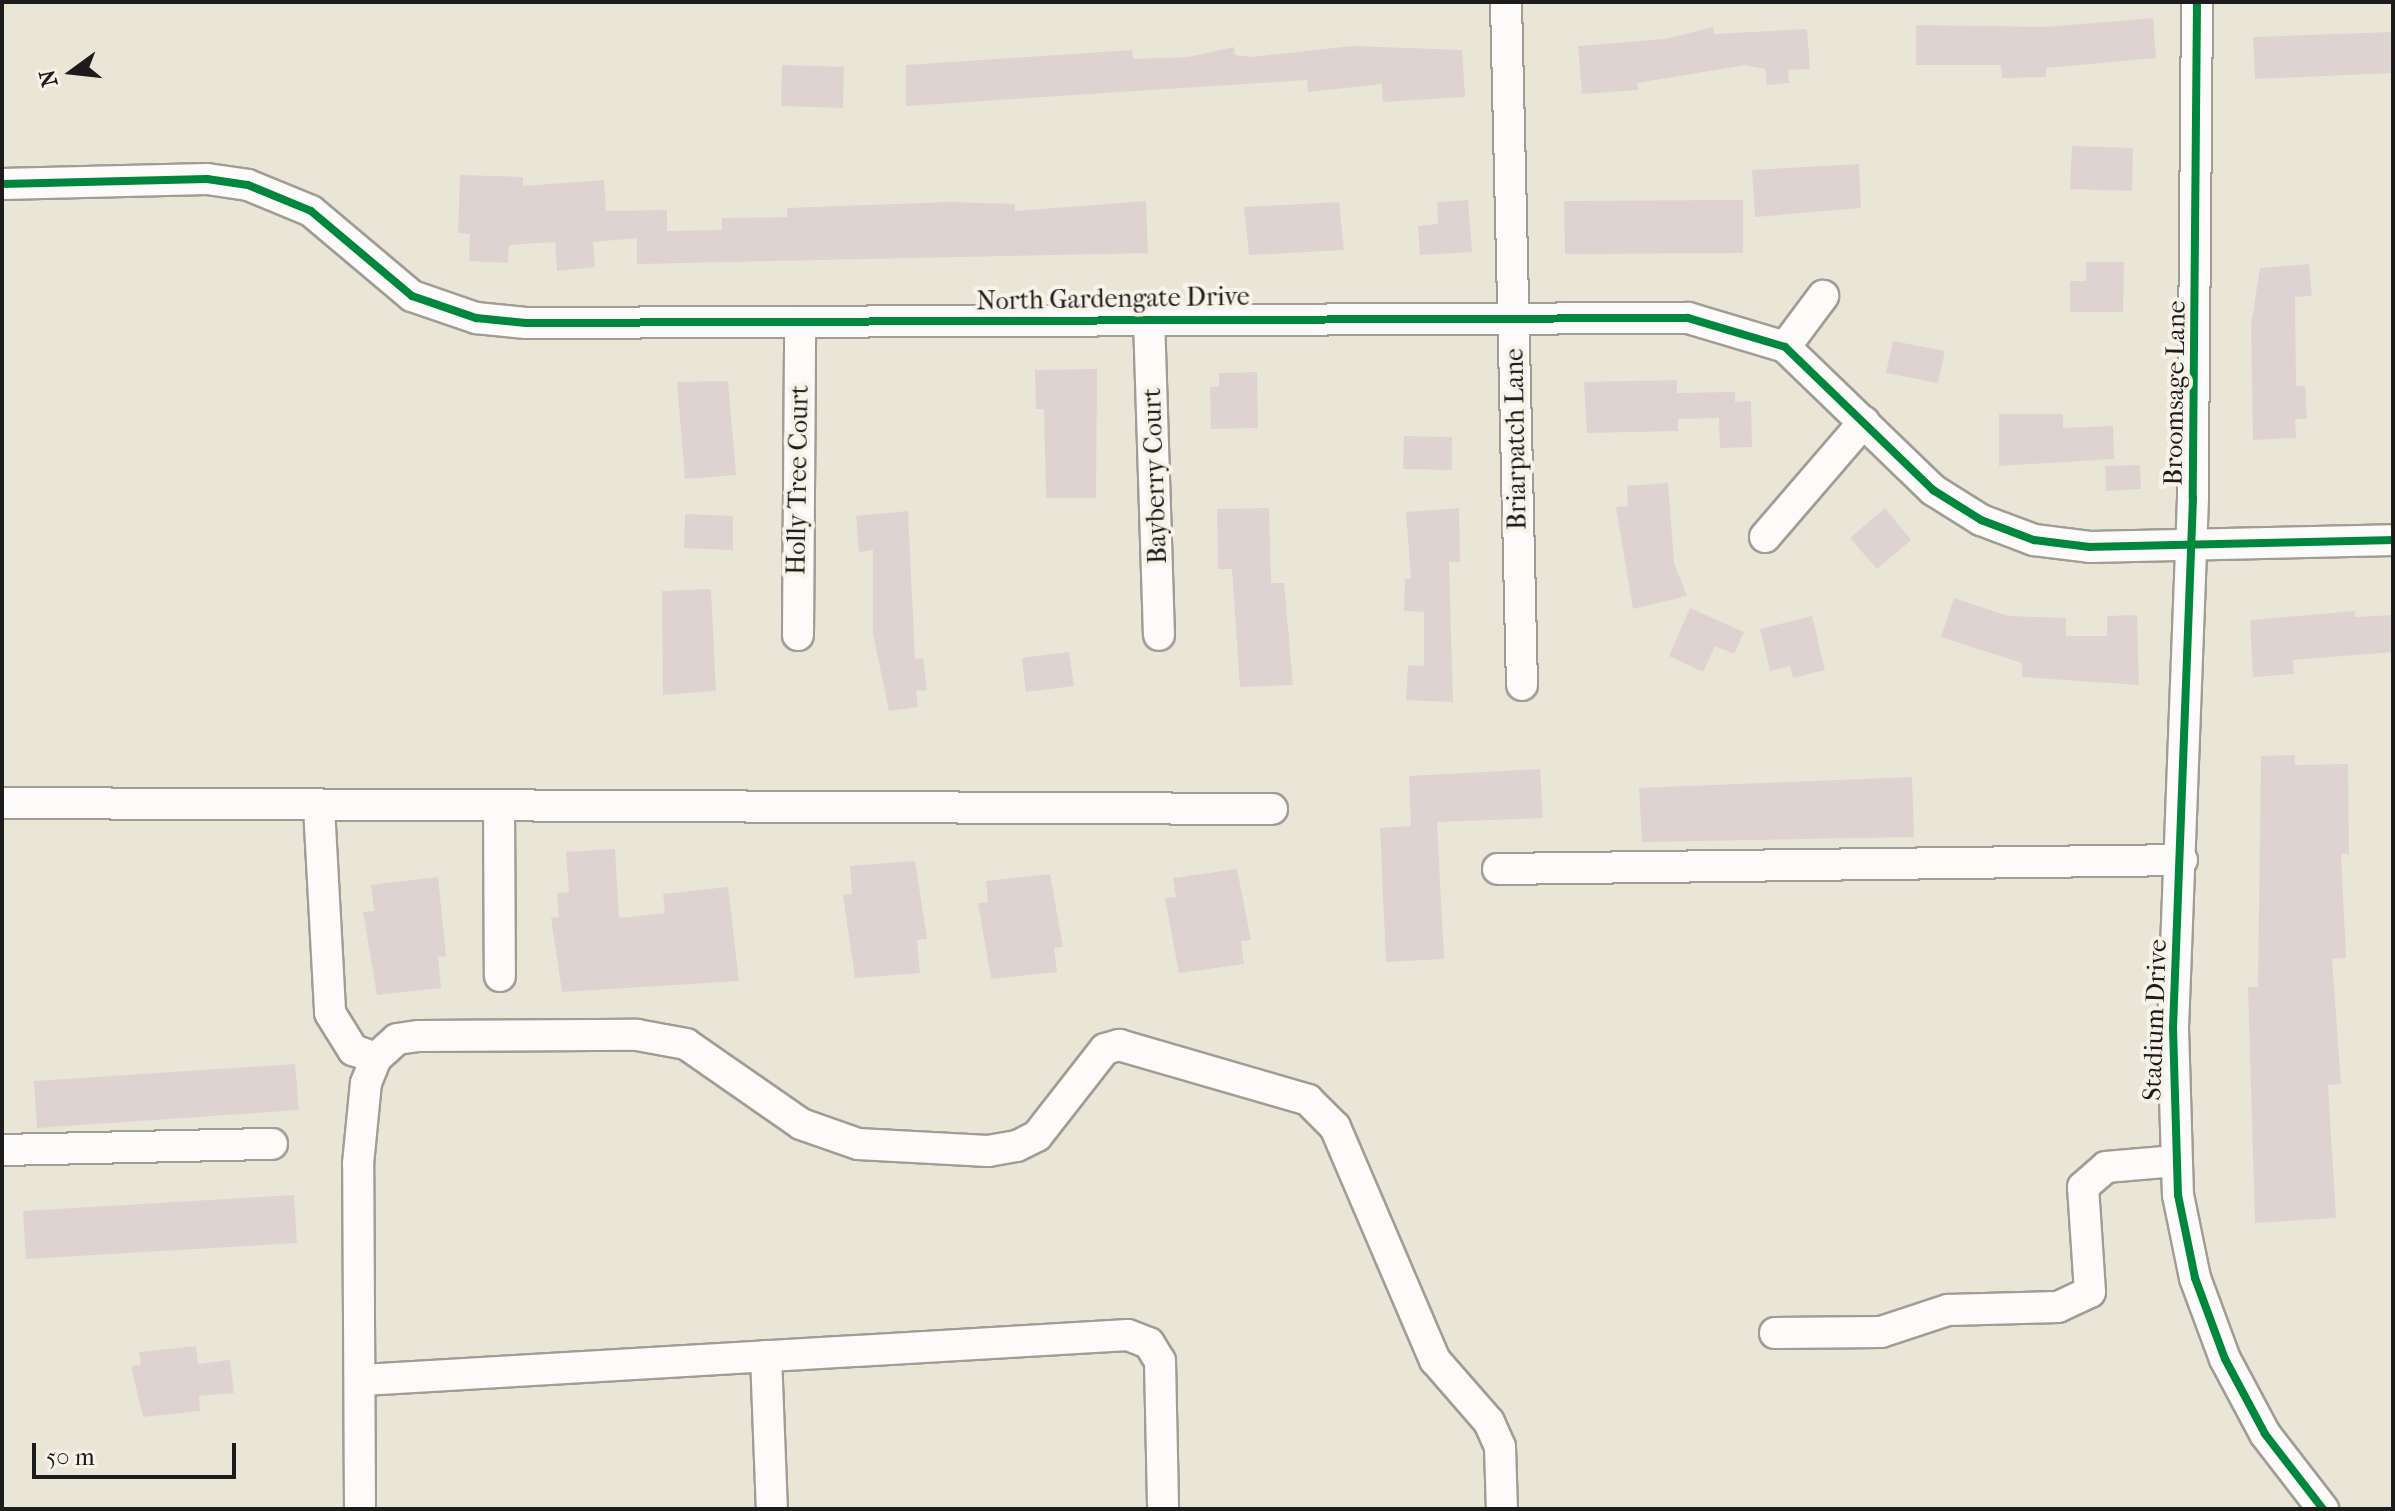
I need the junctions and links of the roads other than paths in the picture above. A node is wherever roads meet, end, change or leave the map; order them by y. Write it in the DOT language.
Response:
graph roads {
  1 [pos="1506,2"];
  2 [pos="2197,2"];
  3 [pos="2,184"];
  4 [pos="1823,296"];
  5 [pos="1513,316"];
  6 [pos="1149,318"];
  7 [pos="800,324"];
  8 [pos="1785,347"];
  9 [pos="1864,422"];
  10 [pos="1765,537"];
  11 [pos="2393,540"];
  12 [pos="2191,545"];
  13 [pos="798,635"];
  14 [pos="1159,635"];
  15 [pos="1522,685"];
  16 [pos="2,803"];
  17 [pos="319,807"];
  18 [pos="499,807"];
  19 [pos="1272,809"];
  20 [pos="2182,860"];
  21 [pos="1498,869"];
  22 [pos="500,976"];
  23 [pos="376,1058"];
  24 [pos="272,1144"];
  25 [pos="2,1150"];
  26 [pos="2176,1161"];
  27 [pos="1775,1333"];
  28 [pos="766,1356"];
  29 [pos="363,1380"];
  30 [pos="360,1509"];
  31 [pos="772,1509"];
  32 [pos="1163,1509"];
  33 [pos="1502,1509"];
  34 [pos="2323,1509"];
  1 -- 5 [label="street, Briarpatch Lane"];
  2 -- 12 [label="street, Broomsage Lane"];
  3 -- 7 [label="street, North Gardengate Drive"];
  4 -- 8 [label="street"];
  5 -- 6 [label="street, North Gardengate Drive"];
  5 -- 8 [label="street, North Gardengate Drive"];
  5 -- 15 [label="street, Briarpatch Lane"];
  6 -- 7 [label="street, North Gardengate Drive"];
  6 -- 14 [label="street, Bayberry Court"];
  7 -- 13 [label="street, Holly Tree Court"];
  8 -- 9 [label="street, North Gardengate Drive"];
  9 -- 10 [label="street"];
  9 -- 12 [label="street, North Gardengate Drive"];
  11 -- 12 [label="street, North Gardengate Drive"];
  12 -- 20 [label="street, Stadium Drive"];
  16 -- 17 [label="street"];
  17 -- 18 [label="street"];
  17 -- 23 [label="street"];
  18 -- 19 [label="street"];
  18 -- 22 [label="street"];
  20 -- 21 [label="street"];
  20 -- 26 [label="street, Stadium Drive"];
  23 -- 29 [label="street"];
  23 -- 33 [label="street"];
  24 -- 25 [label="street"];
  26 -- 27 [label="street"];
  26 -- 34 [label="street, Stadium Drive"];
  28 -- 29 [label="street"];
  28 -- 31 [label="street"];
  28 -- 32 [label="street"];
  29 -- 30 [label="street"];
}
